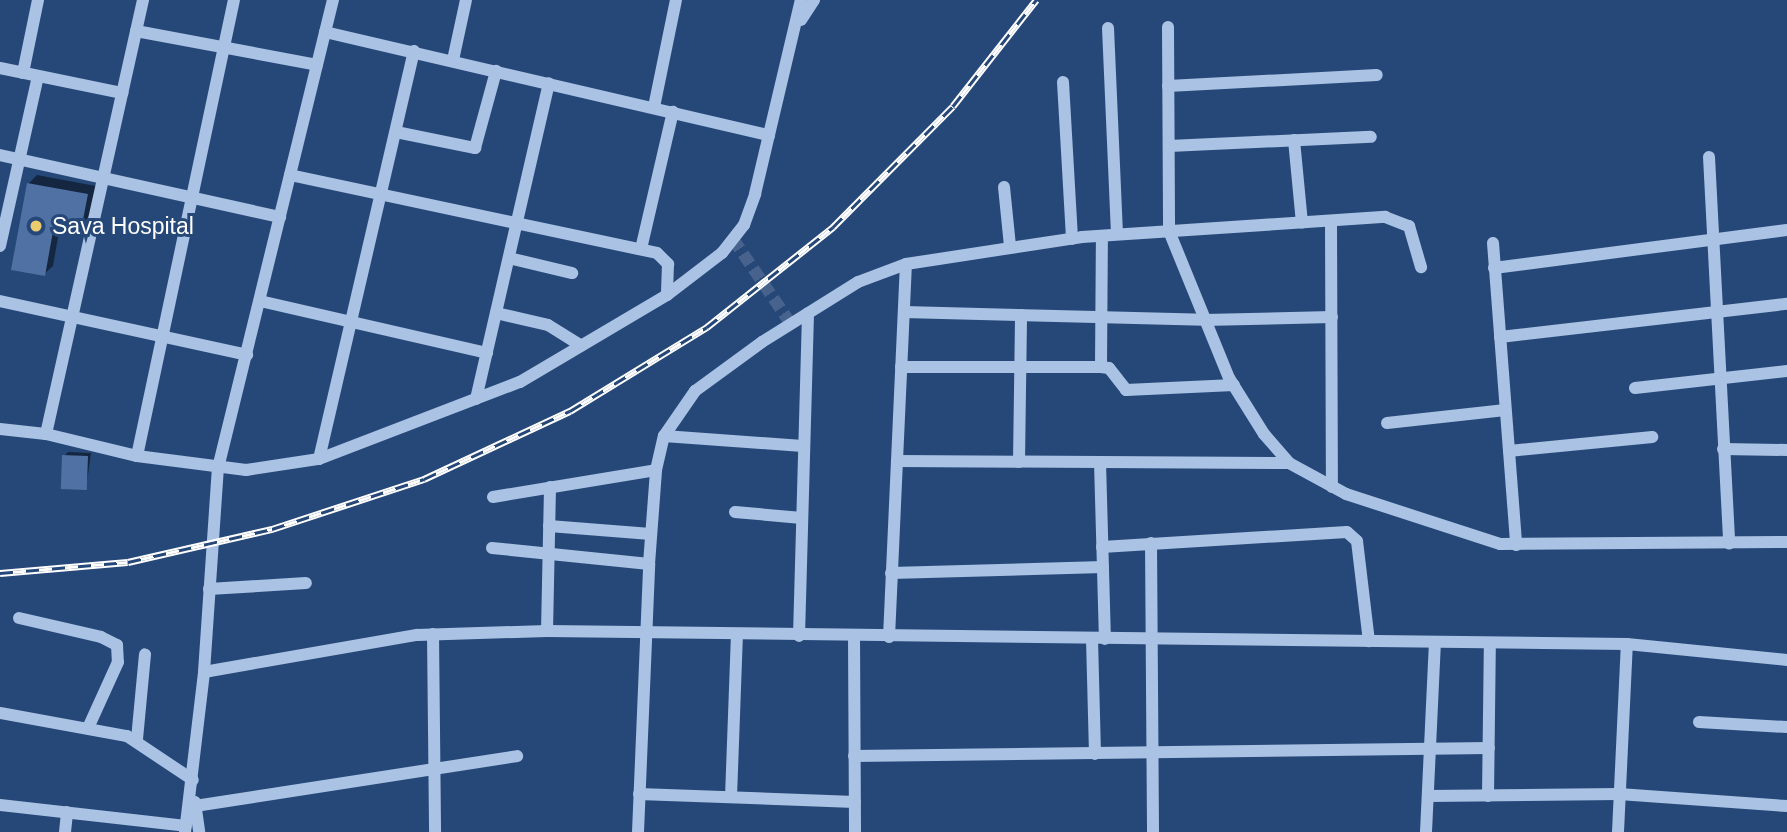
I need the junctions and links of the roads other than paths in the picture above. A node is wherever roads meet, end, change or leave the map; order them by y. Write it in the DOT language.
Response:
graph roads {
  1 [pos="38,0"];
  2 [pos="143,0"];
  3 [pos="234,0"];
  4 [pos="333,0"];
  5 [pos="466,0"];
  6 [pos="676,0"];
  7 [pos="787,0"];
  8 [pos="805,1"];
  9 [pos="1168,27"];
  10 [pos="1108,28"];
  11 [pos="136,31"];
  12 [pos="325,32"];
  13 [pos="224,48"];
  14 [pos="414,51"];
  15 [pos="453,60"];
  16 [pos="317,65"];
  17 [pos="0,68"];
  18 [pos="496,71"];
  19 [pos="23,73"];
  20 [pos="1377,75"];
  21 [pos="38,76"];
  22 [pos="1063,82"];
  23 [pos="549,83"];
  24 [pos="1168,86"];
  25 [pos="122,93"];
  26 [pos="654,107"];
  27 [pos="673,112"];
  28 [pos="396,132"];
  29 [pos="769,135"];
  30 [pos="1371,137"];
  31 [pos="1294,140"];
  32 [pos="1169,146"];
  33 [pos="0,155"];
  34 [pos="1709,157"];
  35 [pos="20,159"];
  36 [pos="290,175"];
  37 [pos="104,176"];
  38 [pos="1004,187"];
  39 [pos="381,194"];
  40 [pos="192,197"];
  41 [pos="280,217"];
  42 [pos="1331,222"];
  43 [pos="517,223"];
  44 [pos="1302,223"];
  45 [pos="1169,230"];
  46 [pos="1787,230"];
  47 [pos="1117,234"];
  48 [pos="1102,236"];
  49 [pos="1713,238"];
  50 [pos="1072,239"];
  51 [pos="1493,243"];
  52 [pos="0,246"];
  53 [pos="1010,246"];
  54 [pos="641,249"];
  55 [pos="509,258"];
  56 [pos="906,264"];
  57 [pos="1422,267"];
  58 [pos="1494,268"];
  59 [pos="572,273"];
  60 [pos="667,295"];
  61 [pos="0,301"];
  62 [pos="260,301"];
  63 [pos="1787,304"];
  64 [pos="1716,312"];
  65 [pos="496,313"];
  66 [pos="808,313"];
  67 [pos="904,313"];
  68 [pos="1021,316"];
  69 [pos="72,317"];
  70 [pos="1099,317"];
  71 [pos="1332,317"];
  72 [pos="351,320"];
  73 [pos="1205,320"];
  74 [pos="162,337"];
  75 [pos="1500,337"];
  76 [pos="581,346"];
  77 [pos="487,353"];
  78 [pos="247,355"];
  79 [pos="901,367"];
  80 [pos="1101,367"];
  81 [pos="1020,369"];
  82 [pos="1787,371"];
  83 [pos="1719,377"];
  84 [pos="1234,386"];
  85 [pos="1634,388"];
  86 [pos="476,399"];
  87 [pos="1505,410"];
  88 [pos="1387,423"];
  89 [pos="0,429"];
  90 [pos="46,434"];
  91 [pos="664,436"];
  92 [pos="1652,437"];
  93 [pos="803,446"];
  94 [pos="1723,449"];
  95 [pos="1787,450"];
  96 [pos="1509,451"];
  97 [pos="137,456"];
  98 [pos="318,459"];
  99 [pos="897,461"];
  100 [pos="1019,462"];
  101 [pos="1100,462"];
  102 [pos="1289,463"];
  103 [pos="218,468"];
  104 [pos="656,470"];
  105 [pos="550,487"];
  106 [pos="1332,487"];
  107 [pos="493,497"];
  108 [pos="734,512"];
  109 [pos="802,518"];
  110 [pos="549,526"];
  111 [pos="651,534"];
  112 [pos="1787,542"];
  113 [pos="1151,543"];
  114 [pos="1729,543"];
  115 [pos="1516,545"];
  116 [pos="1102,547"];
  117 [pos="492,548"];
  118 [pos="548,553"];
  119 [pos="649,564"];
  120 [pos="1103,567"];
  121 [pos="891,573"];
  122 [pos="306,583"];
  123 [pos="209,589"];
  124 [pos="19,618"];
  125 [pos="547,631"];
  126 [pos="433,634"];
  127 [pos="644,635"];
  128 [pos="737,635"];
  129 [pos="799,636"];
  130 [pos="854,637"];
  131 [pos="890,637"];
  132 [pos="1098,639"];
  133 [pos="1153,639"];
  134 [pos="1369,641"];
  135 [pos="1435,642"];
  136 [pos="1490,643"];
  137 [pos="1627,644"];
  138 [pos="145,654"];
  139 [pos="1787,660"];
  140 [pos="204,672"];
  141 [pos="0,713"];
  142 [pos="1699,722"];
  143 [pos="1787,727"];
  144 [pos="88,729"];
  145 [pos="137,740"];
  146 [pos="1489,748"];
  147 [pos="1430,750"];
  148 [pos="1095,754"];
  149 [pos="1153,754"];
  150 [pos="854,755"];
  151 [pos="517,756"];
  152 [pos="434,765"];
  153 [pos="193,784"];
  154 [pos="639,794"];
  155 [pos="1619,794"];
  156 [pos="1428,796"];
  157 [pos="1488,796"];
  158 [pos="731,797"];
  159 [pos="855,802"];
  160 [pos="0,805"];
  161 [pos="195,806"];
  162 [pos="1787,806"];
  163 [pos="67,813"];
  164 [pos="185,829"];
  165 [pos="65,832"];
  166 [pos="199,832"];
  167 [pos="435,832"];
  168 [pos="638,832"];
  169 [pos="855,832"];
  170 [pos="1153,832"];
  171 [pos="1426,832"];
  172 [pos="1618,832"];
  1 -- 19 [label="street"];
  2 -- 11 [label="street"];
  3 -- 13 [label="street"];
  4 -- 12 [label="street"];
  5 -- 15 [label="street"];
  6 -- 26 [label="street"];
  7 -- 8 [label="street"];
  8 -- 29 [label="street"];
  9 -- 24 [label="street"];
  10 -- 47 [label="street"];
  11 -- 13 [label="street"];
  11 -- 25 [label="street"];
  12 -- 14 [label="street"];
  12 -- 16 [label="street"];
  13 -- 16 [label="street"];
  13 -- 40 [label="street"];
  14 -- 15 [label="street"];
  14 -- 28 [label="street"];
  15 -- 18 [label="street"];
  16 -- 36 [label="street"];
  17 -- 19 [label="street"];
  18 -- 23 [label="street"];
  18 -- 28 [label="street"];
  19 -- 21 [label="street"];
  20 -- 24 [label="street"];
  21 -- 25 [label="street"];
  21 -- 35 [label="street"];
  22 -- 50 [label="street"];
  23 -- 26 [label="street"];
  23 -- 43 [label="street"];
  24 -- 32 [label="street"];
  25 -- 37 [label="street"];
  26 -- 27 [label="street"];
  27 -- 29 [label="street"];
  27 -- 54 [label="street"];
  28 -- 39 [label="street"];
  29 -- 60 [label="street"];
  30 -- 31 [label="street"];
  31 -- 32 [label="street"];
  31 -- 44 [label="street"];
  32 -- 45 [label="street"];
  33 -- 35 [label="street"];
  34 -- 49 [label="street"];
  35 -- 37 [label="street"];
  35 -- 52 [label="street"];
  36 -- 39 [label="street"];
  36 -- 41 [label="street"];
  37 -- 40 [label="street"];
  37 -- 69 [label="street"];
  38 -- 53 [label="street"];
  39 -- 43 [label="street"];
  39 -- 72 [label="street"];
  40 -- 41 [label="street"];
  40 -- 74 [label="street"];
  41 -- 62 [label="street"];
  42 -- 44 [label="street"];
  42 -- 57 [label="street"];
  42 -- 71 [label="street"];
  43 -- 54 [label="street"];
  43 -- 55 [label="street"];
  44 -- 45 [label="street"];
  45 -- 47 [label="street"];
  45 -- 73 [label="street"];
  46 -- 49 [label="street"];
  47 -- 48 [label="street"];
  48 -- 50 [label="street"];
  48 -- 70 [label="street"];
  49 -- 58 [label="street"];
  49 -- 64 [label="street"];
  50 -- 53 [label="street"];
  51 -- 58 [label="street"];
  53 -- 56 [label="street"];
  54 -- 60 [label="street"];
  55 -- 59 [label="street"];
  55 -- 65 [label="street"];
  56 -- 66 [label="street"];
  56 -- 67 [label="street"];
  58 -- 75 [label="street"];
  60 -- 76 [label="street"];
  61 -- 69 [label="street"];
  62 -- 72 [label="street"];
  62 -- 78 [label="street"];
  63 -- 64 [label="street"];
  64 -- 75 [label="street"];
  64 -- 83 [label="street"];
  65 -- 76 [label="street"];
  65 -- 77 [label="street"];
  66 -- 91 [label="street"];
  66 -- 93 [label="street"];
  67 -- 68 [label="street"];
  67 -- 79 [label="street"];
  68 -- 70 [label="street"];
  68 -- 81 [label="street"];
  69 -- 74 [label="street"];
  69 -- 90 [label="street"];
  70 -- 73 [label="street"];
  70 -- 80 [label="street"];
  71 -- 73 [label="street"];
  71 -- 106 [label="street"];
  72 -- 77 [label="street"];
  72 -- 98 [label="street"];
  73 -- 84 [label="street"];
  74 -- 78 [label="street"];
  74 -- 97 [label="street"];
  75 -- 87 [label="street"];
  76 -- 86 [label="street"];
  77 -- 86 [label="street"];
  78 -- 103 [label="street"];
  79 -- 81 [label="street"];
  79 -- 99 [label="street"];
  80 -- 81 [label="street"];
  80 -- 84 [label="street"];
  81 -- 100 [label="street"];
  82 -- 83 [label="street"];
  83 -- 85 [label="street"];
  83 -- 94 [label="street"];
  84 -- 102 [label="street"];
  86 -- 98 [label="street"];
  87 -- 88 [label="street"];
  87 -- 96 [label="street"];
  89 -- 90 [label="street"];
  90 -- 97 [label="street"];
  91 -- 93 [label="street"];
  91 -- 104 [label="street"];
  92 -- 96 [label="street"];
  93 -- 109 [label="street"];
  94 -- 95 [label="street"];
  94 -- 114 [label="street"];
  96 -- 115 [label="street"];
  97 -- 103 [label="street"];
  98 -- 103 [label="street"];
  99 -- 100 [label="street"];
  99 -- 121 [label="street"];
  100 -- 101 [label="street"];
  101 -- 102 [label="street"];
  101 -- 116 [label="street"];
  102 -- 106 [label="street"];
  103 -- 123 [label="street"];
  104 -- 105 [label="street"];
  104 -- 111 [label="street"];
  105 -- 107 [label="street"];
  105 -- 110 [label="street"];
  106 -- 115 [label="street"];
  108 -- 109 [label="street"];
  109 -- 129 [label="street"];
  110 -- 111 [label="street"];
  110 -- 118 [label="street"];
  111 -- 119 [label="street"];
  112 -- 114 [label="street"];
  113 -- 116 [label="street"];
  113 -- 133 [label="street"];
  113 -- 134 [label="street"];
  114 -- 115 [label="street"];
  116 -- 120 [label="street"];
  117 -- 118 [label="street"];
  118 -- 119 [label="street"];
  118 -- 125 [label="street"];
  119 -- 127 [label="street"];
  120 -- 121 [label="street"];
  120 -- 132 [label="street"];
  121 -- 131 [label="street"];
  122 -- 123 [label="street"];
  123 -- 140 [label="street"];
  124 -- 144 [label="street"];
  125 -- 126 [label="street"];
  125 -- 127 [label="street"];
  126 -- 140 [label="street"];
  126 -- 152 [label="street"];
  127 -- 128 [label="street"];
  127 -- 154 [label="street"];
  128 -- 129 [label="street"];
  128 -- 158 [label="street"];
  129 -- 130 [label="street"];
  130 -- 131 [label="street"];
  130 -- 150 [label="street"];
  131 -- 132 [label="street"];
  132 -- 133 [label="street"];
  132 -- 148 [label="street"];
  133 -- 134 [label="street"];
  133 -- 149 [label="street"];
  134 -- 135 [label="street"];
  135 -- 136 [label="street"];
  135 -- 147 [label="street"];
  136 -- 137 [label="street"];
  136 -- 146 [label="street"];
  137 -- 139 [label="street"];
  137 -- 155 [label="street"];
  138 -- 145 [label="street"];
  140 -- 153 [label="street"];
  141 -- 144 [label="street"];
  142 -- 143 [label="street"];
  144 -- 145 [label="street"];
  145 -- 153 [label="street"];
  146 -- 147 [label="street"];
  146 -- 157 [label="street"];
  147 -- 149 [label="street"];
  147 -- 156 [label="street"];
  148 -- 149 [label="street"];
  148 -- 150 [label="street"];
  149 -- 170 [label="street"];
  150 -- 159 [label="street"];
  151 -- 152 [label="street"];
  152 -- 161 [label="street"];
  152 -- 167 [label="street"];
  153 -- 161 [label="street"];
  153 -- 164 [label="street"];
  154 -- 158 [label="street"];
  154 -- 168 [label="street"];
  155 -- 157 [label="street"];
  155 -- 162 [label="street"];
  155 -- 172 [label="street"];
  156 -- 157 [label="street"];
  156 -- 171 [label="street"];
  158 -- 159 [label="street"];
  159 -- 169 [label="street"];
  160 -- 163 [label="street"];
  161 -- 166 [label="street"];
  163 -- 164 [label="street"];
  163 -- 165 [label="street"];
}
